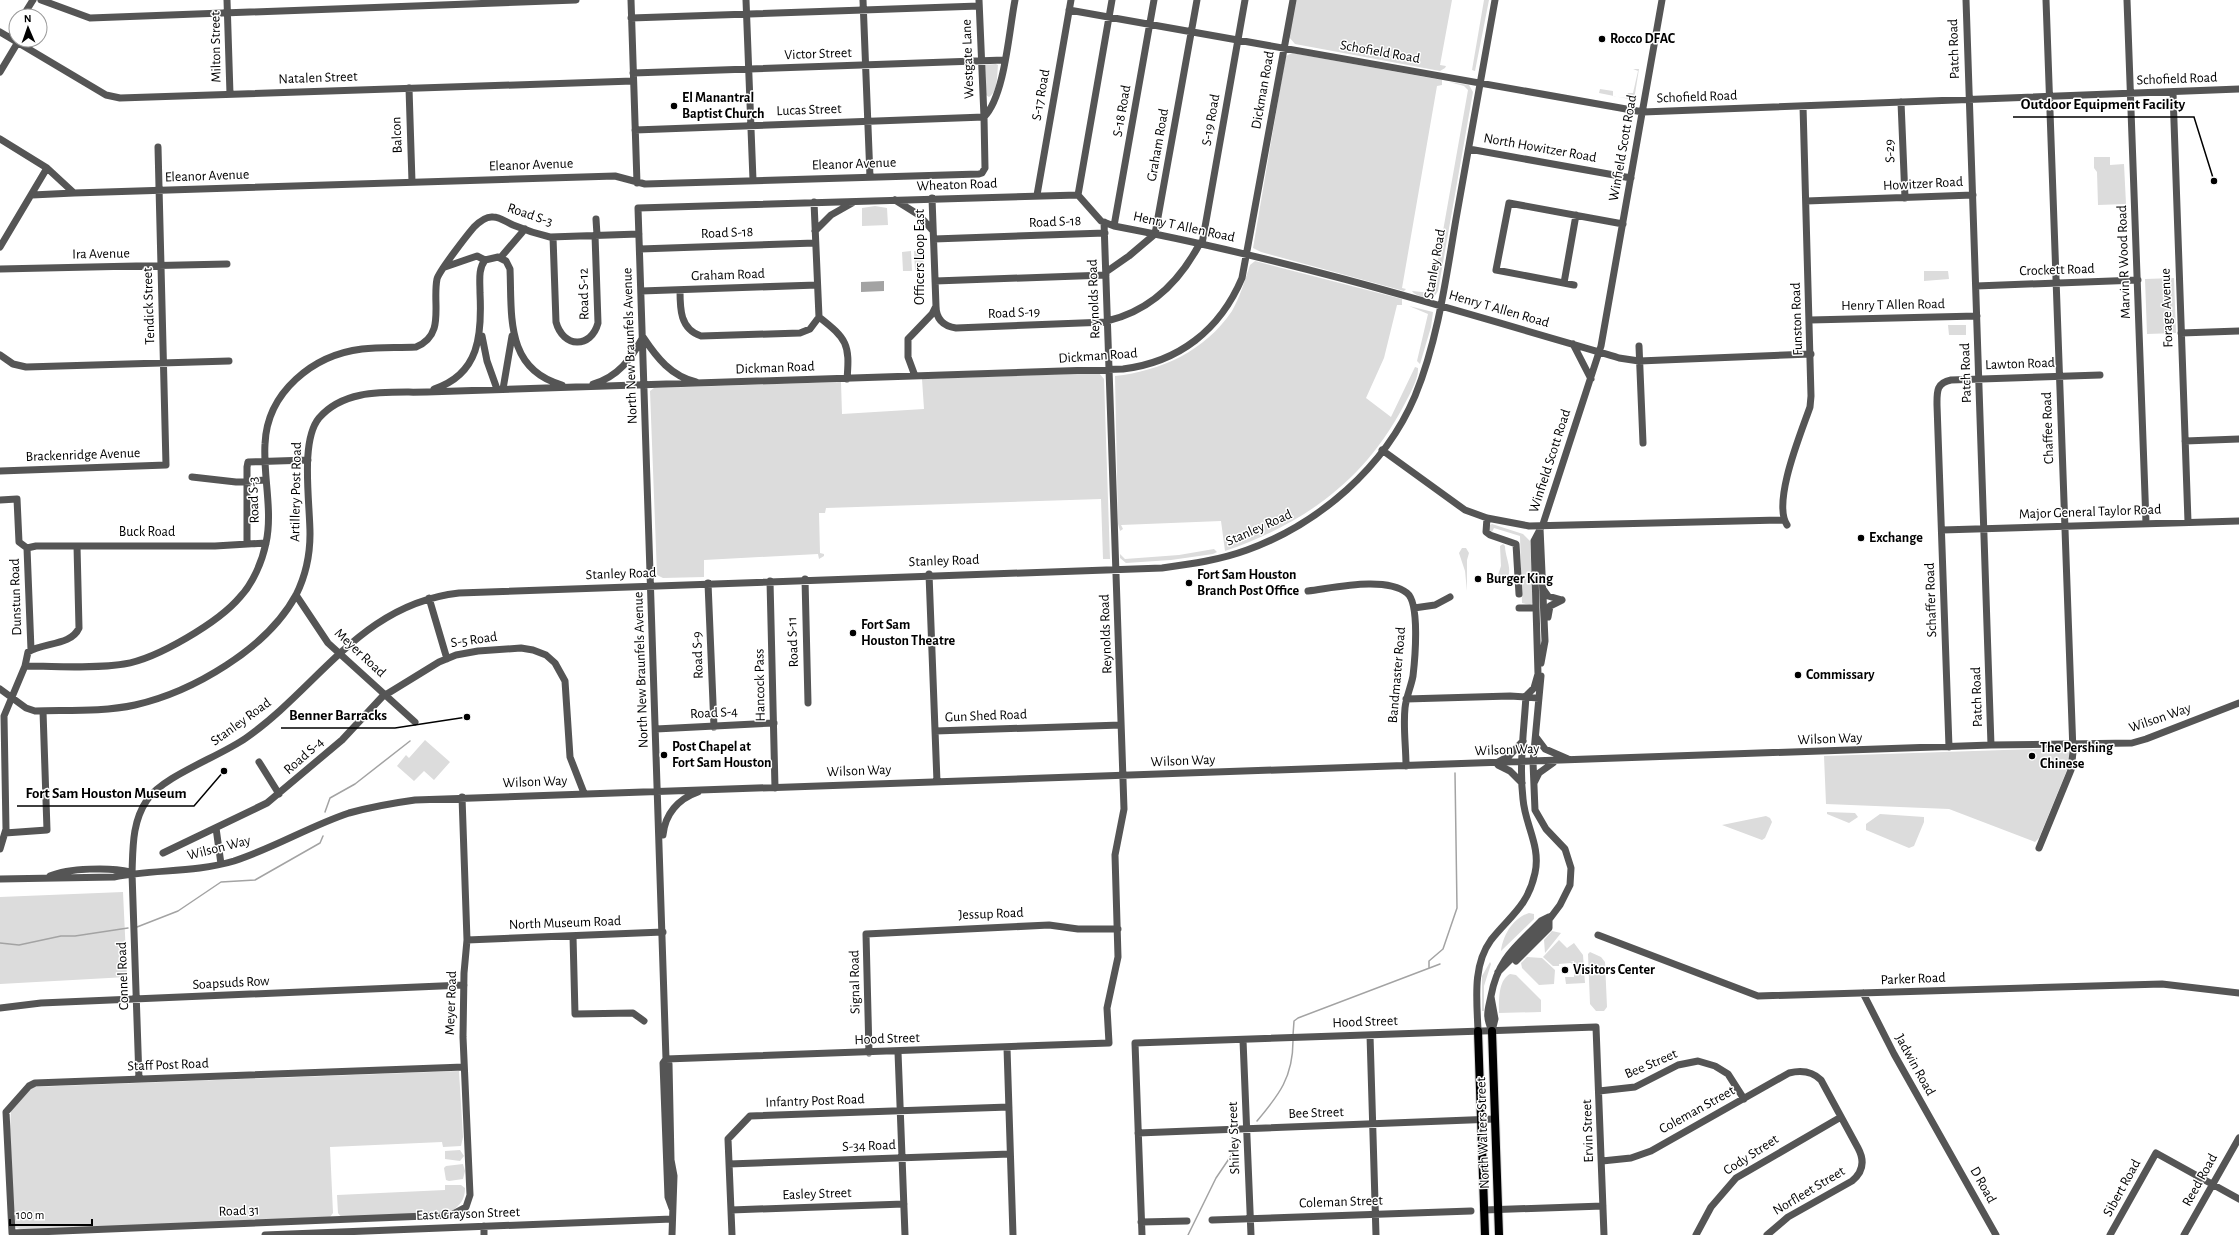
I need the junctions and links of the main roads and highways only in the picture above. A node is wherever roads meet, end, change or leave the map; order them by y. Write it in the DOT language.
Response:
graph roads {
  1 [pos="1478,1031"];
  2 [pos="1492,1031"];
  3 [pos="1485,1235"];
  4 [pos="1499,1235"];
  1 -- 3 [label="main road, North Walters Street"];
  2 -- 4 [label="main road, North Walters Street"];
}
